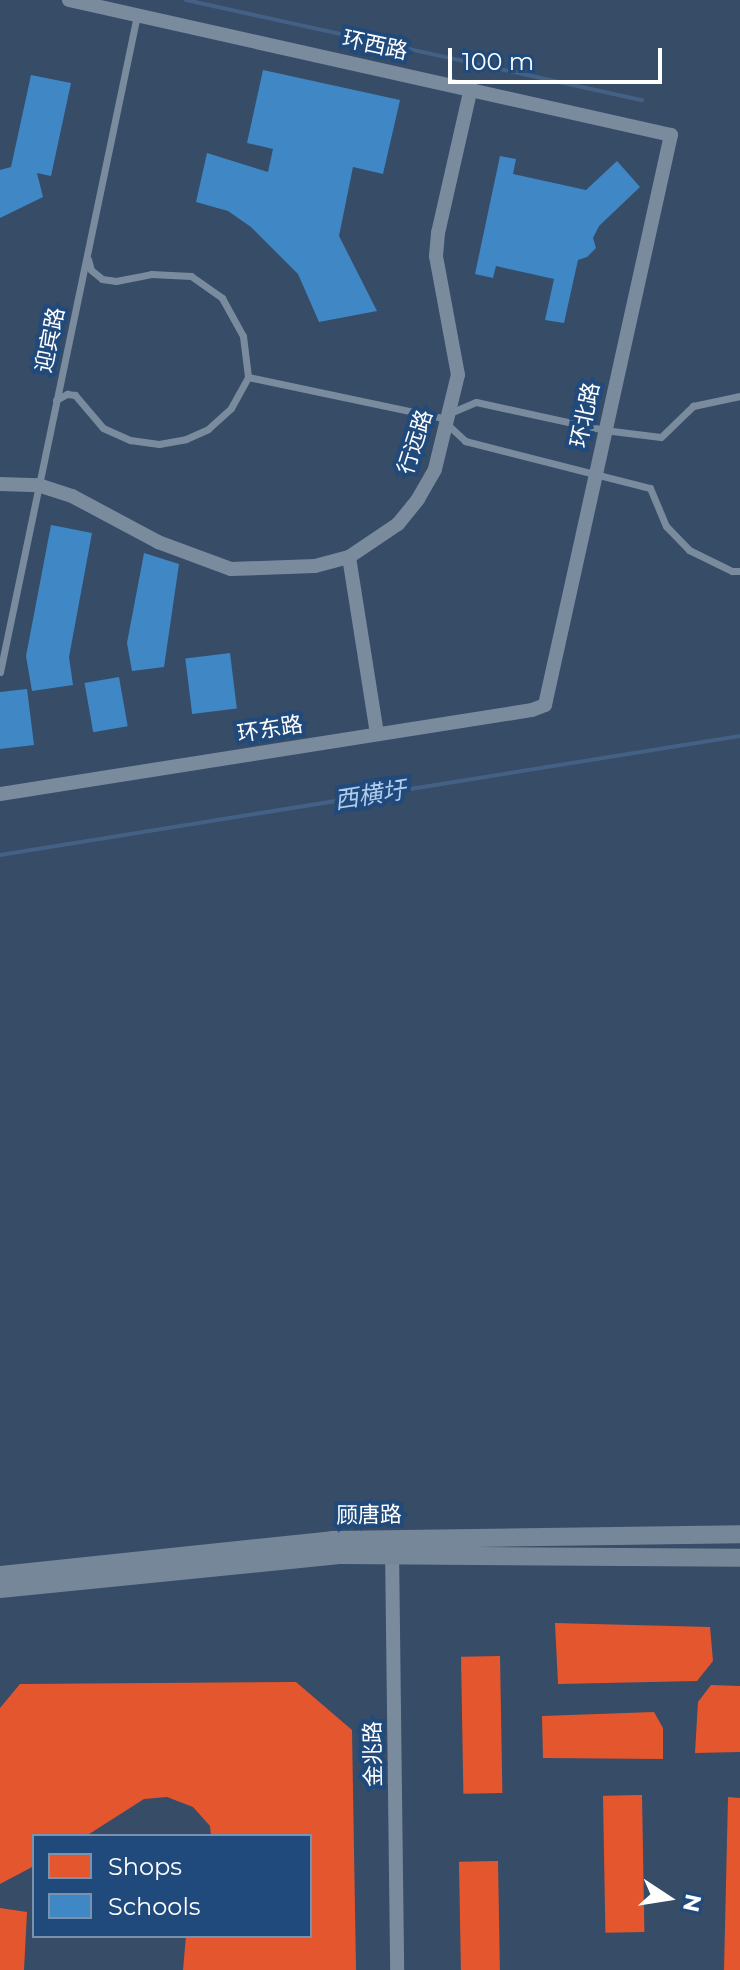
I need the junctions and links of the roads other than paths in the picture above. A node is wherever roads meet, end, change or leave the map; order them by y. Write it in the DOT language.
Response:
graph roads {
  1 [pos="69,0"];
  2 [pos="137,15"];
  3 [pos="471,88"];
  4 [pos="671,135"];
  5 [pos="86,256"];
  6 [pos="248,377"];
  7 [pos="740,396"];
  8 [pos="56,400"];
  9 [pos="447,418"];
  10 [pos="604,430"];
  11 [pos="595,472"];
  12 [pos="0,484"];
  13 [pos="38,485"];
  14 [pos="349,557"];
  15 [pos="740,571"];
  16 [pos="0,672"];
  17 [pos="545,705"];
  18 [pos="377,734"];
  19 [pos="0,794"];
  20 [pos="740,1534"];
  21 [pos="392,1546"];
  22 [pos="740,1558"];
  23 [pos="0,1575"];
  24 [pos="0,1589"];
  25 [pos="397,1970"];
  1 -- 2 [label="street, 环西路"];
  2 -- 3 [label="street, 环西路"];
  2 -- 5 [label="lane, 迎宾路"];
  3 -- 4 [label="street, 环西路"];
  3 -- 9 [label="street, 行远路"];
  4 -- 10 [label="street, 环北路"];
  5 -- 6 [label="lane"];
  5 -- 8 [label="lane, 迎宾路"];
  6 -- 8 [label="lane"];
  6 -- 9 [label="lane"];
  7 -- 10 [label="lane"];
  8 -- 13 [label="lane, 迎宾路"];
  9 -- 10 [label="lane"];
  9 -- 11 [label="lane"];
  9 -- 14 [label="street, 行远路"];
  10 -- 11 [label="street, 环北路"];
  11 -- 15 [label="lane"];
  11 -- 17 [label="street, 环北路"];
  12 -- 13 [label="street, 行远路"];
  13 -- 14 [label="street, 行远路"];
  13 -- 16 [label="lane, 迎宾路"];
  14 -- 18 [label="street"];
  17 -- 18 [label="street, 环东路"];
  18 -- 19 [label="street, 环东路"];
  20 -- 21 [label="main road, 顾唐路"];
  21 -- 22 [label="main road, 顾唐路"];
  21 -- 23 [label="main road, 顾唐路"];
  21 -- 24 [label="main road, 顾唐路"];
  21 -- 25 [label="street, 金兆路"];
}
